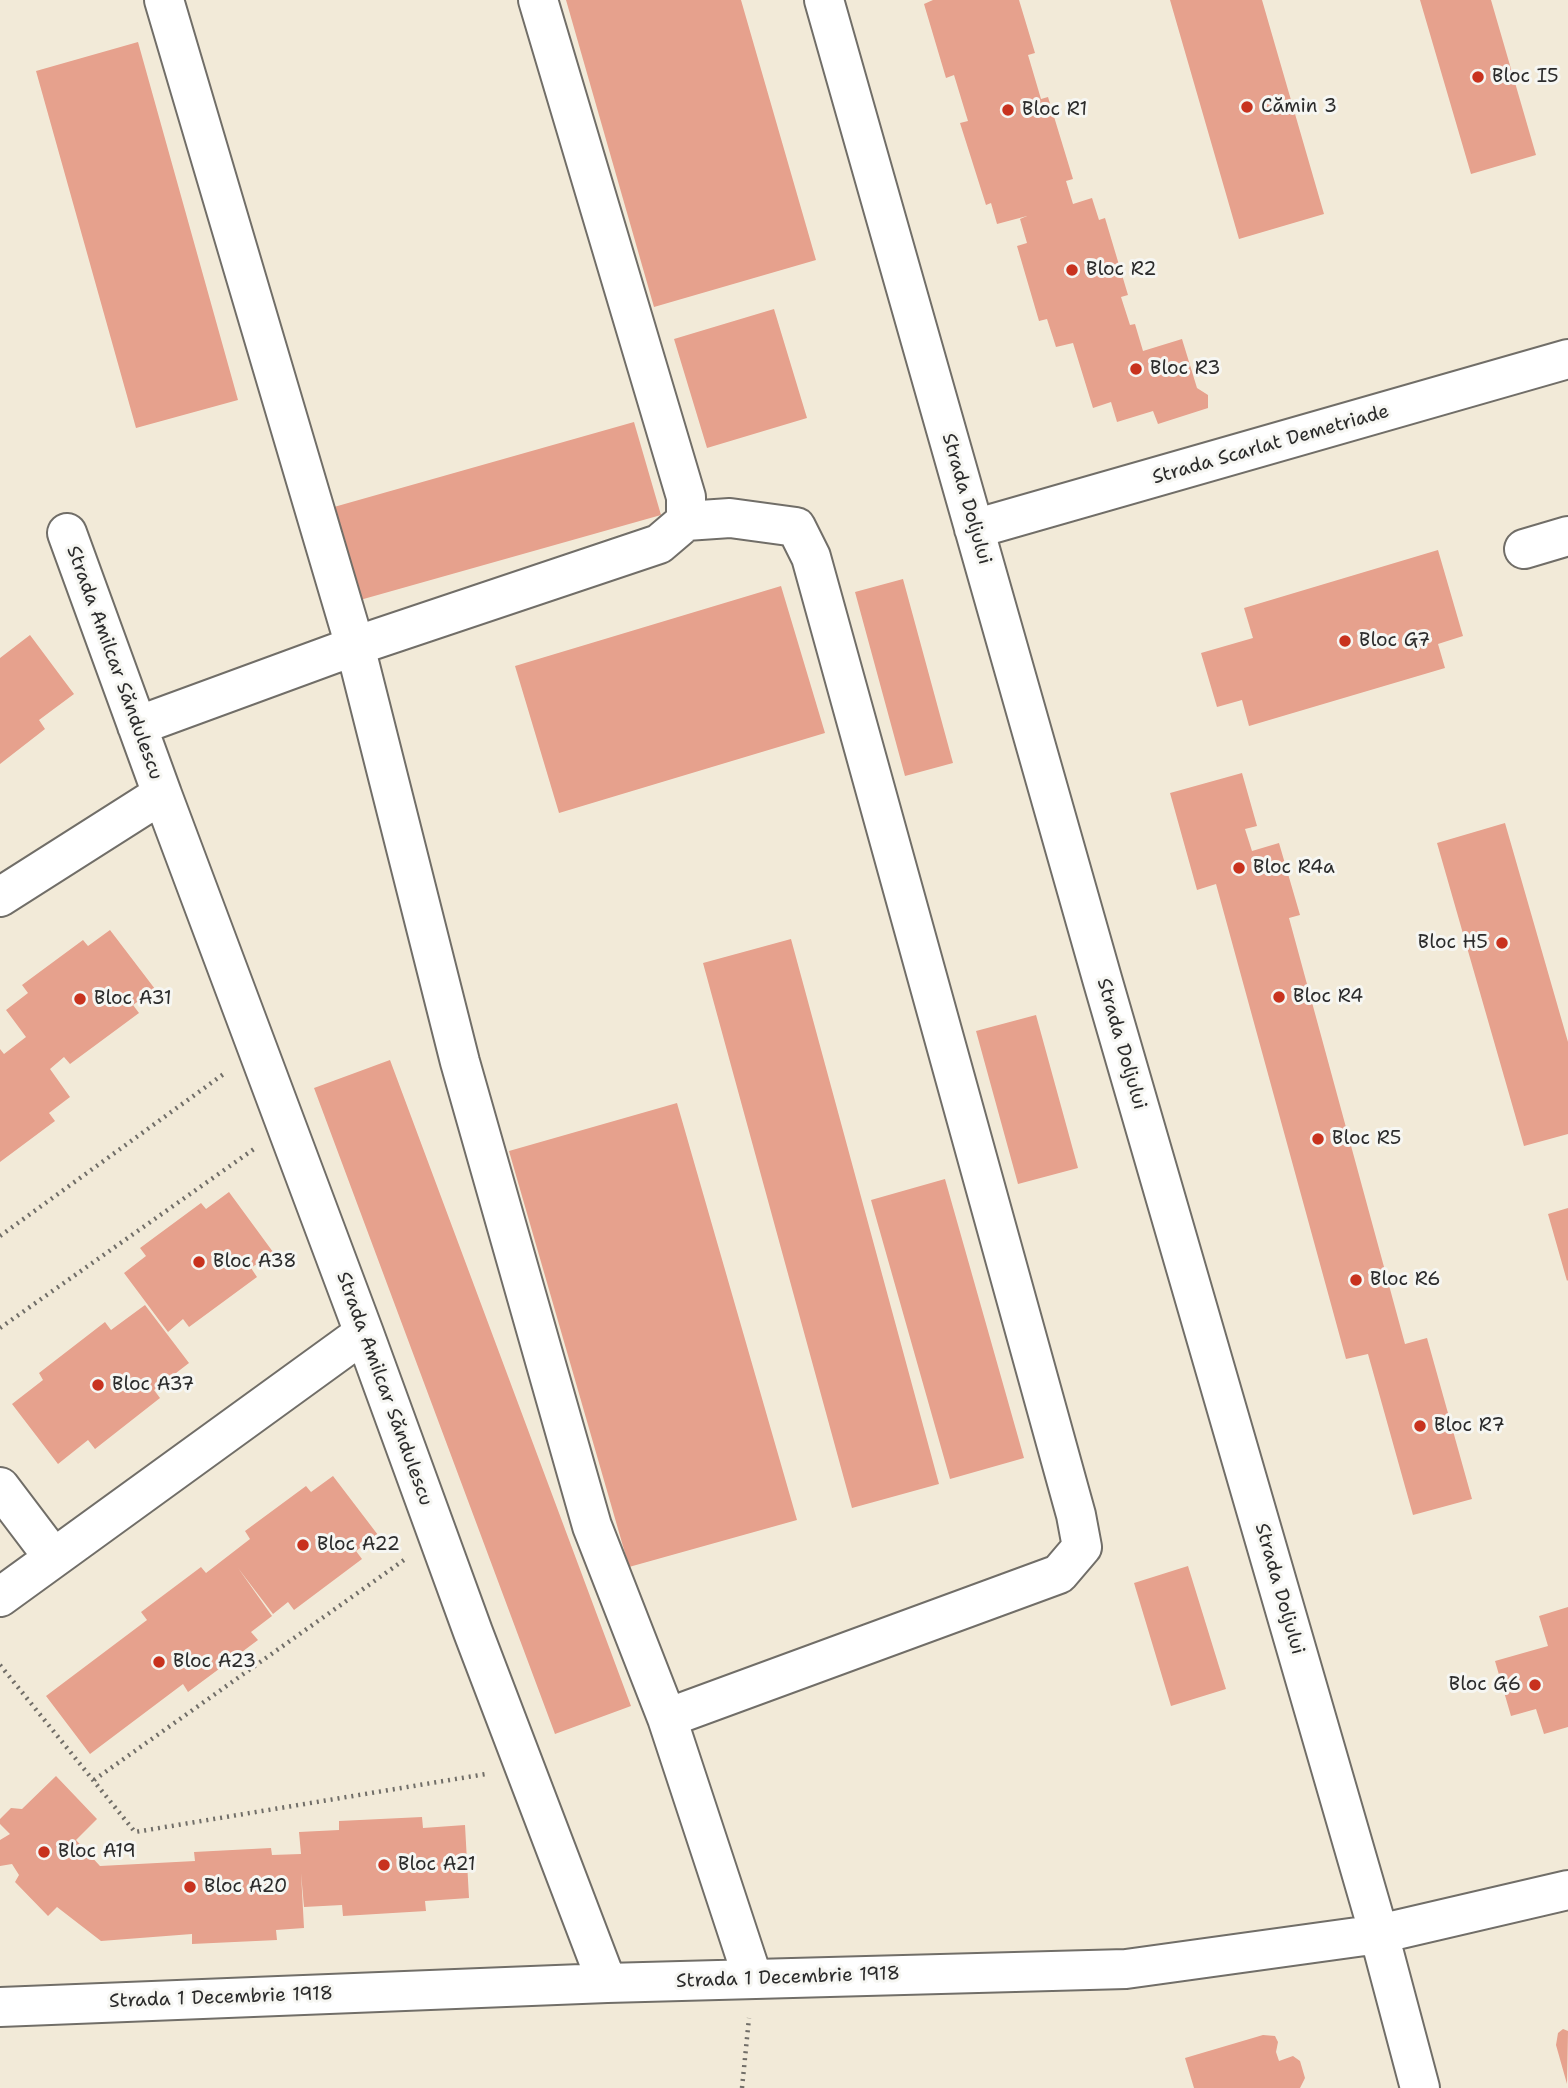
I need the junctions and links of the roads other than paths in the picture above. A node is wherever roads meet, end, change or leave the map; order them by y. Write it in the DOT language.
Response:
graph roads {
  1 [pos="164,0"];
  2 [pos="538,0"];
  3 [pos="824,0"];
  4 [pos="1568,359"];
  5 [pos="686,521"];
  6 [pos="974,529"];
  7 [pos="67,533"];
  8 [pos="1568,536"];
  9 [pos="1524,549"];
  10 [pos="355,646"];
  11 [pos="137,726"];
  12 [pos="162,794"];
  13 [pos="0,897"];
  14 [pos="364,1333"];
  15 [pos="0,1487"];
  16 [pos="53,1557"];
  17 [pos="0,1597"];
  18 [pos="667,1718"];
  19 [pos="1568,1890"];
  20 [pos="1379,1934"];
  21 [pos="753,1979"];
  22 [pos="607,1983"];
  23 [pos="0,2007"];
  24 [pos="1420,2088"];
  1 -- 10 [label="street"];
  2 -- 5 [label="street"];
  3 -- 6 [label="street, Strada Doljului"];
  4 -- 6 [label="street, Strada Scarlat Demetriade"];
  5 -- 10 [label="street"];
  5 -- 18 [label="street"];
  6 -- 20 [label="street, Strada Doljului"];
  7 -- 11 [label="street, Strada Amilcar Săndulescu"];
  8 -- 9 [label="street"];
  10 -- 11 [label="street"];
  10 -- 18 [label="street"];
  11 -- 12 [label="street, Strada Amilcar Săndulescu"];
  12 -- 13 [label="street, Strada Amilcar Săndulescu"];
  12 -- 14 [label="street, Strada Amilcar Săndulescu"];
  14 -- 16 [label="street"];
  14 -- 22 [label="street, Strada Amilcar Săndulescu"];
  15 -- 16 [label="street"];
  16 -- 17 [label="street"];
  18 -- 21 [label="street"];
  19 -- 20 [label="street, Strada 1 Decembrie 1918"];
  20 -- 21 [label="street, Strada 1 Decembrie 1918"];
  20 -- 24 [label="street, Strada Doljului"];
  21 -- 22 [label="street, Strada 1 Decembrie 1918"];
  22 -- 23 [label="street, Strada 1 Decembrie 1918"];
}
